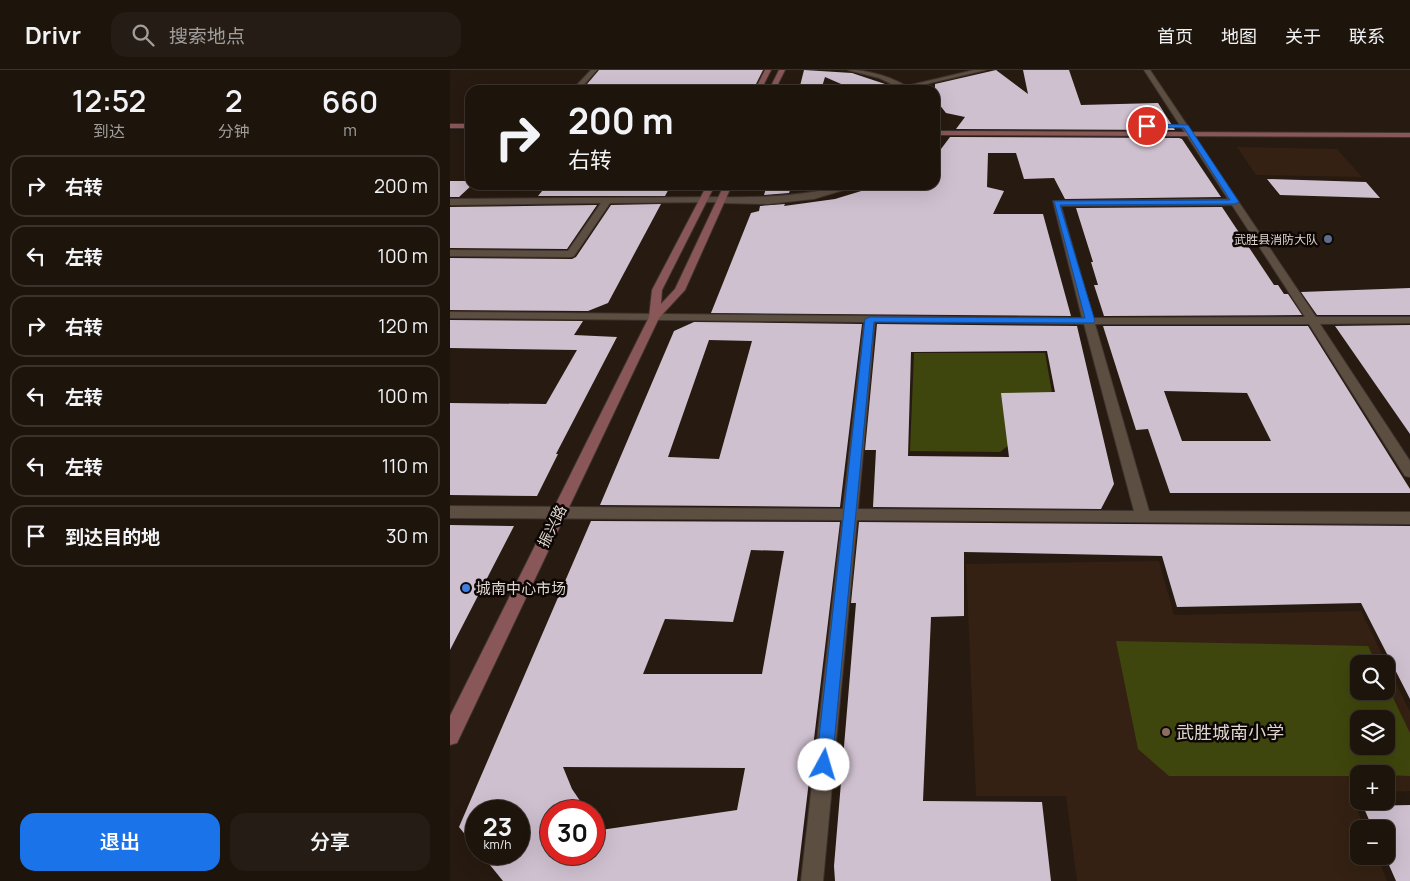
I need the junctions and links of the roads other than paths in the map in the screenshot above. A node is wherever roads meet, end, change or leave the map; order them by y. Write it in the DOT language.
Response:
graph roads {
  1 [pos="594,70"];
  2 [pos="768,70"];
  3 [pos="782,70"];
  4 [pos="851,70"];
  5 [pos="983,70"];
  6 [pos="1147,70"];
  7 [pos="580,85"];
  8 [pos="760,85"];
  9 [pos="774,85"];
  10 [pos="900,85"];
  11 [pos="920,85"];
  12 [pos="940,125"];
  13 [pos="450,126"];
  14 [pos="465,126"];
  15 [pos="1410,128"];
  16 [pos="1188,130"];
  17 [pos="450,133"];
  18 [pos="465,133"];
  19 [pos="940,133"];
  20 [pos="1410,135"];
  21 [pos="708,190"];
  22 [pos="726,190"];
  23 [pos="837,190"];
  24 [pos="703,200"];
  25 [pos="721,200"];
  26 [pos="607,201"];
  27 [pos="450,202"];
  28 [pos="1235,202"];
  29 [pos="450,253"];
  30 [pos="450,315"];
  31 [pos="654,317"];
  32 [pos="870,319"];
  33 [pos="1312,319"];
  34 [pos="1410,320"];
  35 [pos="1090,321"];
  36 [pos="1410,472"];
  37 [pos="450,512"];
  38 [pos="558,513"];
  39 [pos="850,514"];
  40 [pos="1142,516"];
  41 [pos="1410,518"];
  42 [pos="450,736"];
  43 [pos="812,881"];
  1 -- 7 [label="street"];
  2 -- 8 [label="main road"];
  3 -- 9 [label="main road"];
  4 -- 10 [label="street"];
  5 -- 11 [label="street"];
  6 -- 16 [label="street"];
  12 -- 16 [label="main road"];
  13 -- 14 [label="main road"];
  15 -- 16 [label="main road"];
  16 -- 19 [label="main road"];
  16 -- 20 [label="main road"];
  16 -- 28 [label="street"];
  17 -- 18 [label="main road"];
  21 -- 24 [label="main road, 振兴路"];
  22 -- 25 [label="main road, 振兴路"];
  23 -- 25 [label="street"];
  24 -- 25 [label="street"];
  24 -- 26 [label="street"];
  24 -- 31 [label="main road, 振兴路"];
  25 -- 31 [label="main road, 振兴路"];
  26 -- 27 [label="street"];
  26 -- 29 [label="street"];
  28 -- 33 [label="street"];
  28 -- 35 [label="street"];
  30 -- 31 [label="street"];
  31 -- 32 [label="street"];
  31 -- 38 [label="main road, 振兴路"];
  32 -- 35 [label="street"];
  32 -- 39 [label="street"];
  33 -- 34 [label="street"];
  33 -- 35 [label="street"];
  33 -- 36 [label="street"];
  35 -- 40 [label="street"];
  37 -- 38 [label="street"];
  38 -- 39 [label="street"];
  38 -- 42 [label="main road, 振兴路"];
  39 -- 40 [label="street"];
  39 -- 43 [label="street"];
  40 -- 41 [label="street"];
}
